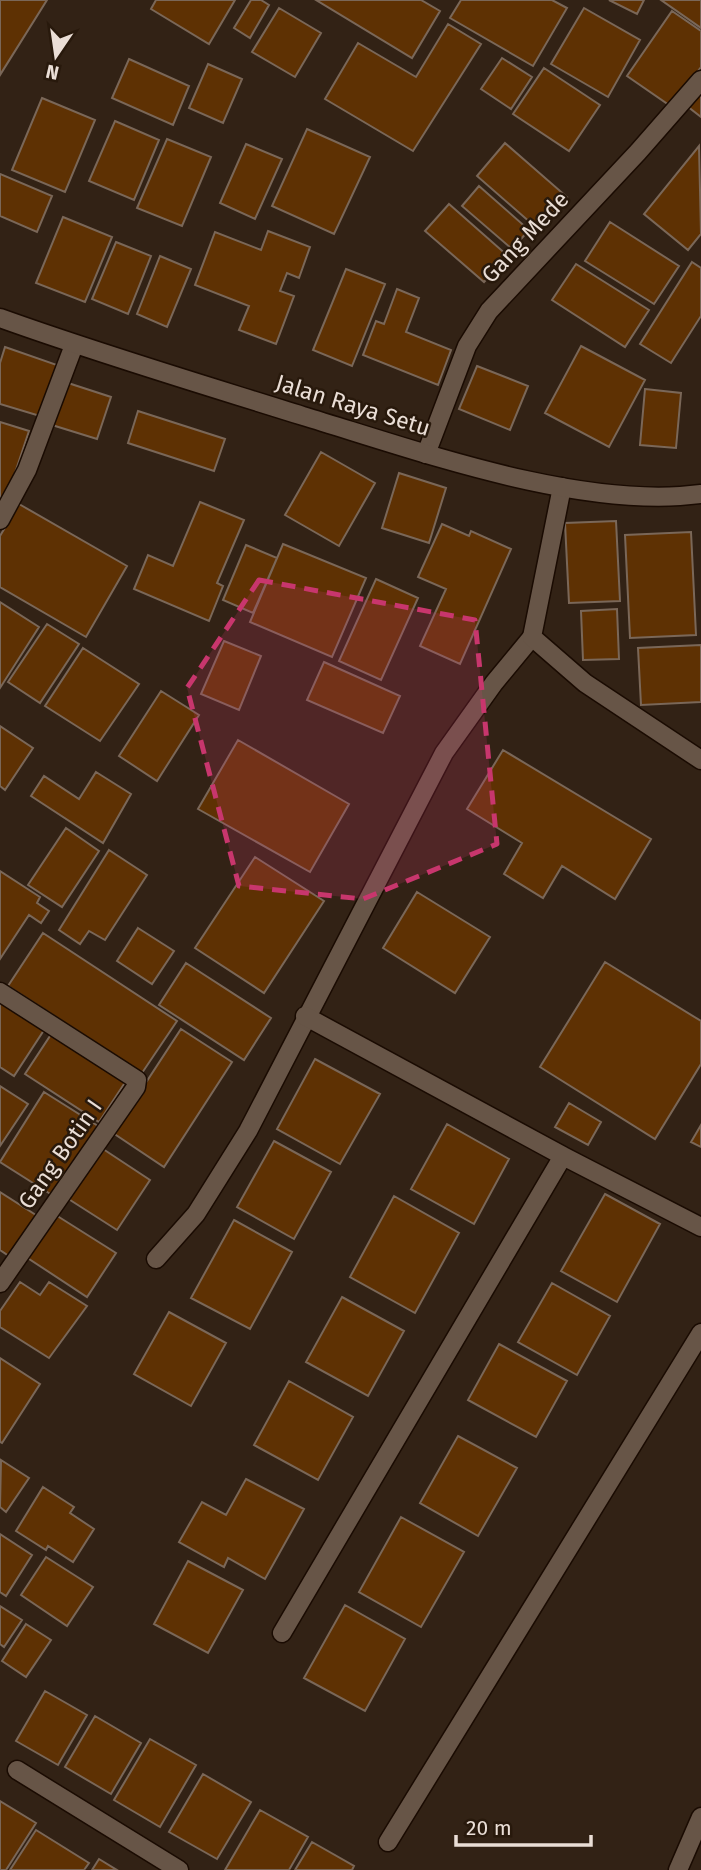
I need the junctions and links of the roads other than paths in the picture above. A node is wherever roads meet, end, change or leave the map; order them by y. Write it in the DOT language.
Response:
graph roads {
  1 [pos="701,80"];
  2 [pos="0,317"];
  3 [pos="74,345"];
  4 [pos="426,454"];
  5 [pos="562,487"];
  6 [pos="701,494"];
  7 [pos="0,520"];
  8 [pos="532,637"];
  9 [pos="701,760"];
  10 [pos="0,992"];
  11 [pos="305,1016"];
  12 [pos="563,1156"];
  13 [pos="701,1227"];
  14 [pos="156,1259"];
  15 [pos="0,1283"];
  16 [pos="701,1333"];
  17 [pos="282,1633"];
  18 [pos="17,1770"];
  19 [pos="701,1817"];
  20 [pos="388,1842"];
  21 [pos="179,1870"];
  22 [pos="678,1870"];
  1 -- 4 [label="street, Gang Mede"];
  2 -- 3 [label="street, Jalan Raya Setu"];
  3 -- 4 [label="street, Jalan Raya Setu"];
  3 -- 7 [label="street"];
  4 -- 5 [label="street, Jalan Raya Setu"];
  5 -- 6 [label="street, Jalan Raya Setu"];
  5 -- 8 [label="street"];
  8 -- 9 [label="street"];
  8 -- 11 [label="street"];
  10 -- 15 [label="street, Gang Botin I"];
  11 -- 12 [label="street"];
  11 -- 14 [label="street"];
  12 -- 13 [label="street"];
  12 -- 17 [label="street"];
  16 -- 20 [label="street"];
  18 -- 21 [label="street"];
  19 -- 22 [label="street"];
}
